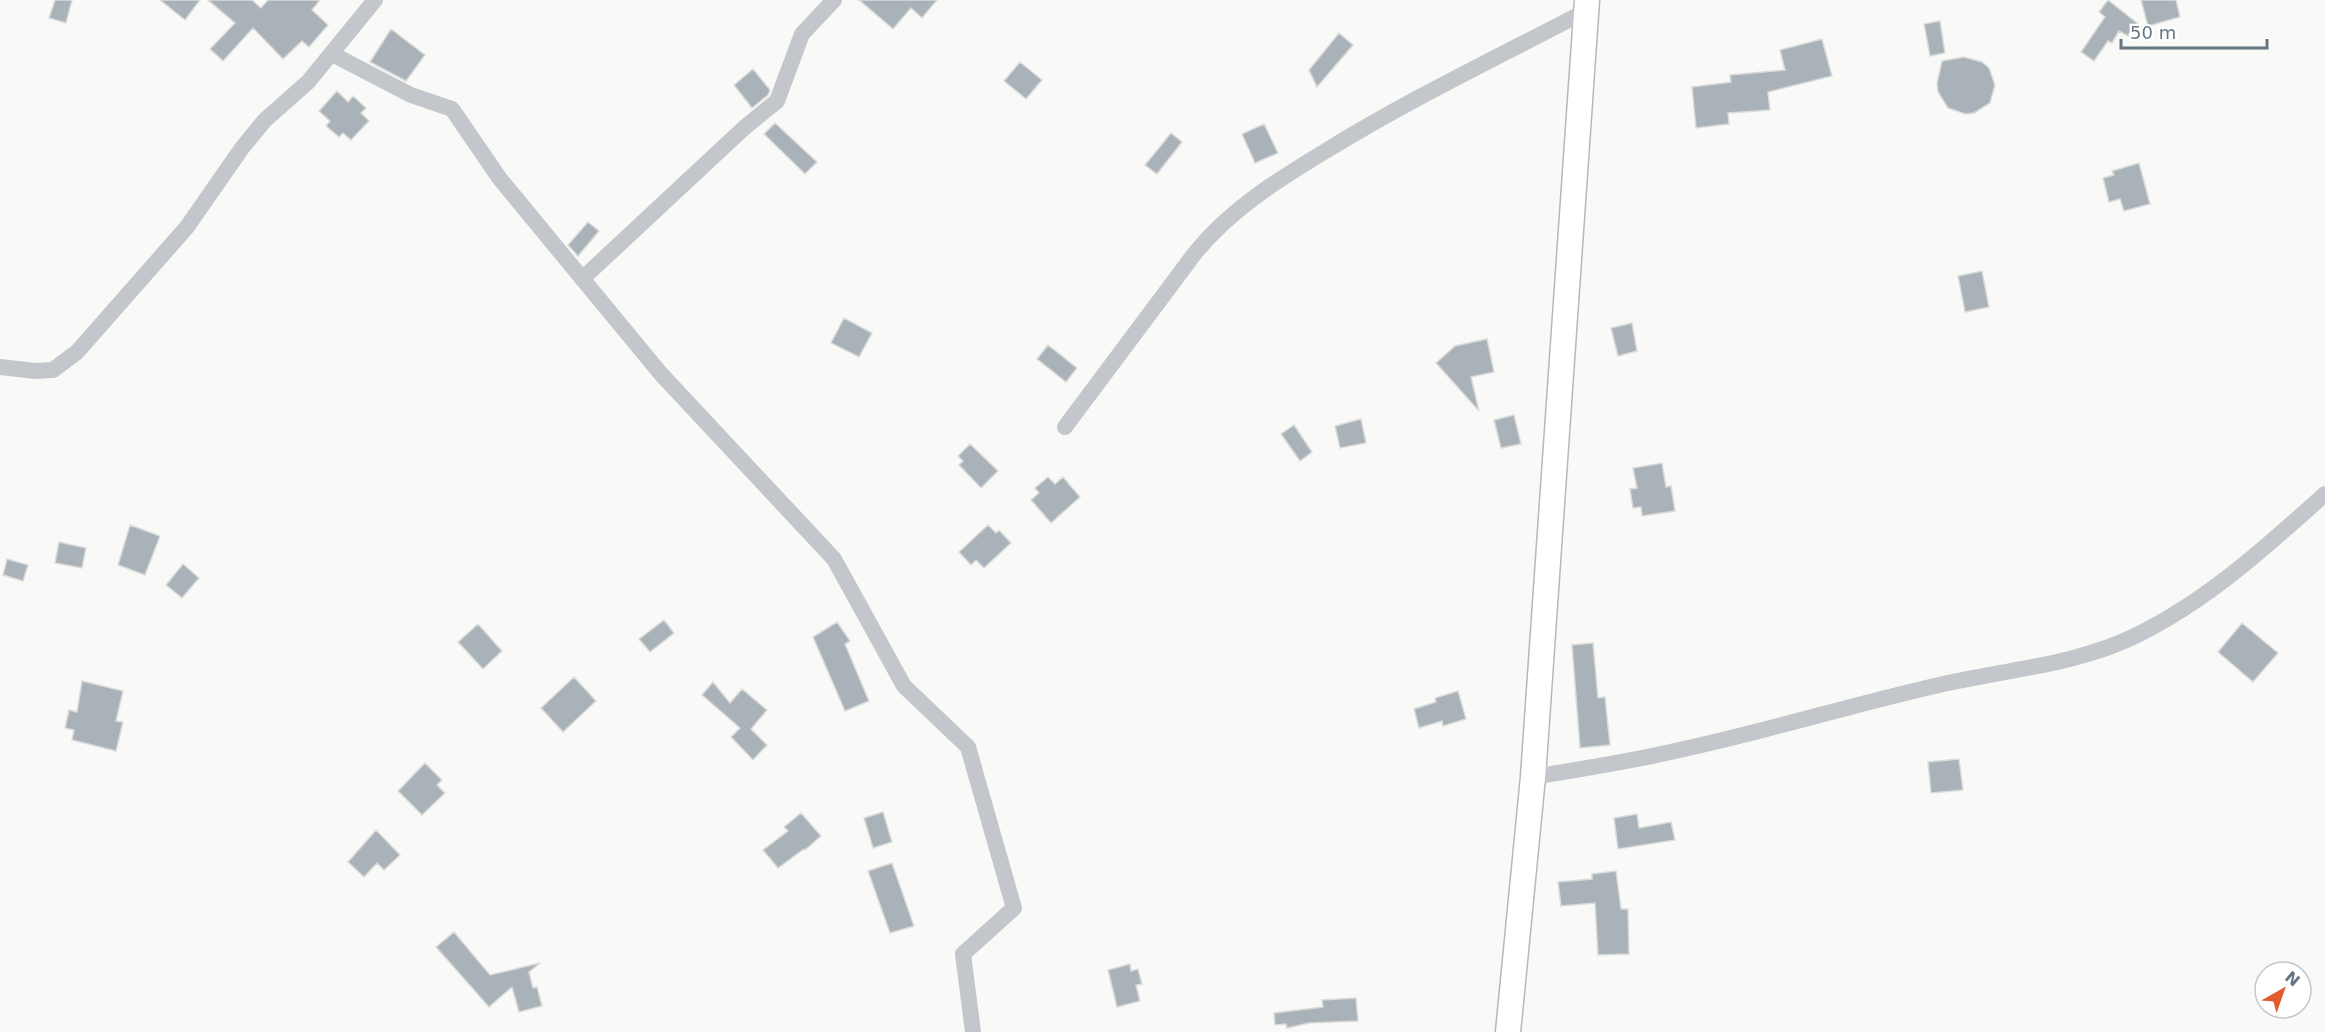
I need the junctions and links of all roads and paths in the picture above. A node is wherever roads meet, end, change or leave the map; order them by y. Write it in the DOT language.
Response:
graph roads {
  1 [pos="375,0"];
  2 [pos="834,0"];
  3 [pos="1586,5"];
  4 [pos="332,54"];
  5 [pos="582,279"];
  6 [pos="0,367"];
  7 [pos="1065,427"];
  8 [pos="2325,495"];
  9 [pos="1533,777"];
  10 [pos="973,1032"];
  11 [pos="1509,1032"];
  1 -- 4 [label="street"];
  2 -- 5 [label="street"];
  3 -- 7 [label="street"];
  3 -- 9 [label="main road"];
  4 -- 5 [label="street"];
  4 -- 6 [label="street"];
  5 -- 10 [label="street"];
  8 -- 9 [label="street"];
  9 -- 11 [label="main road"];
}
